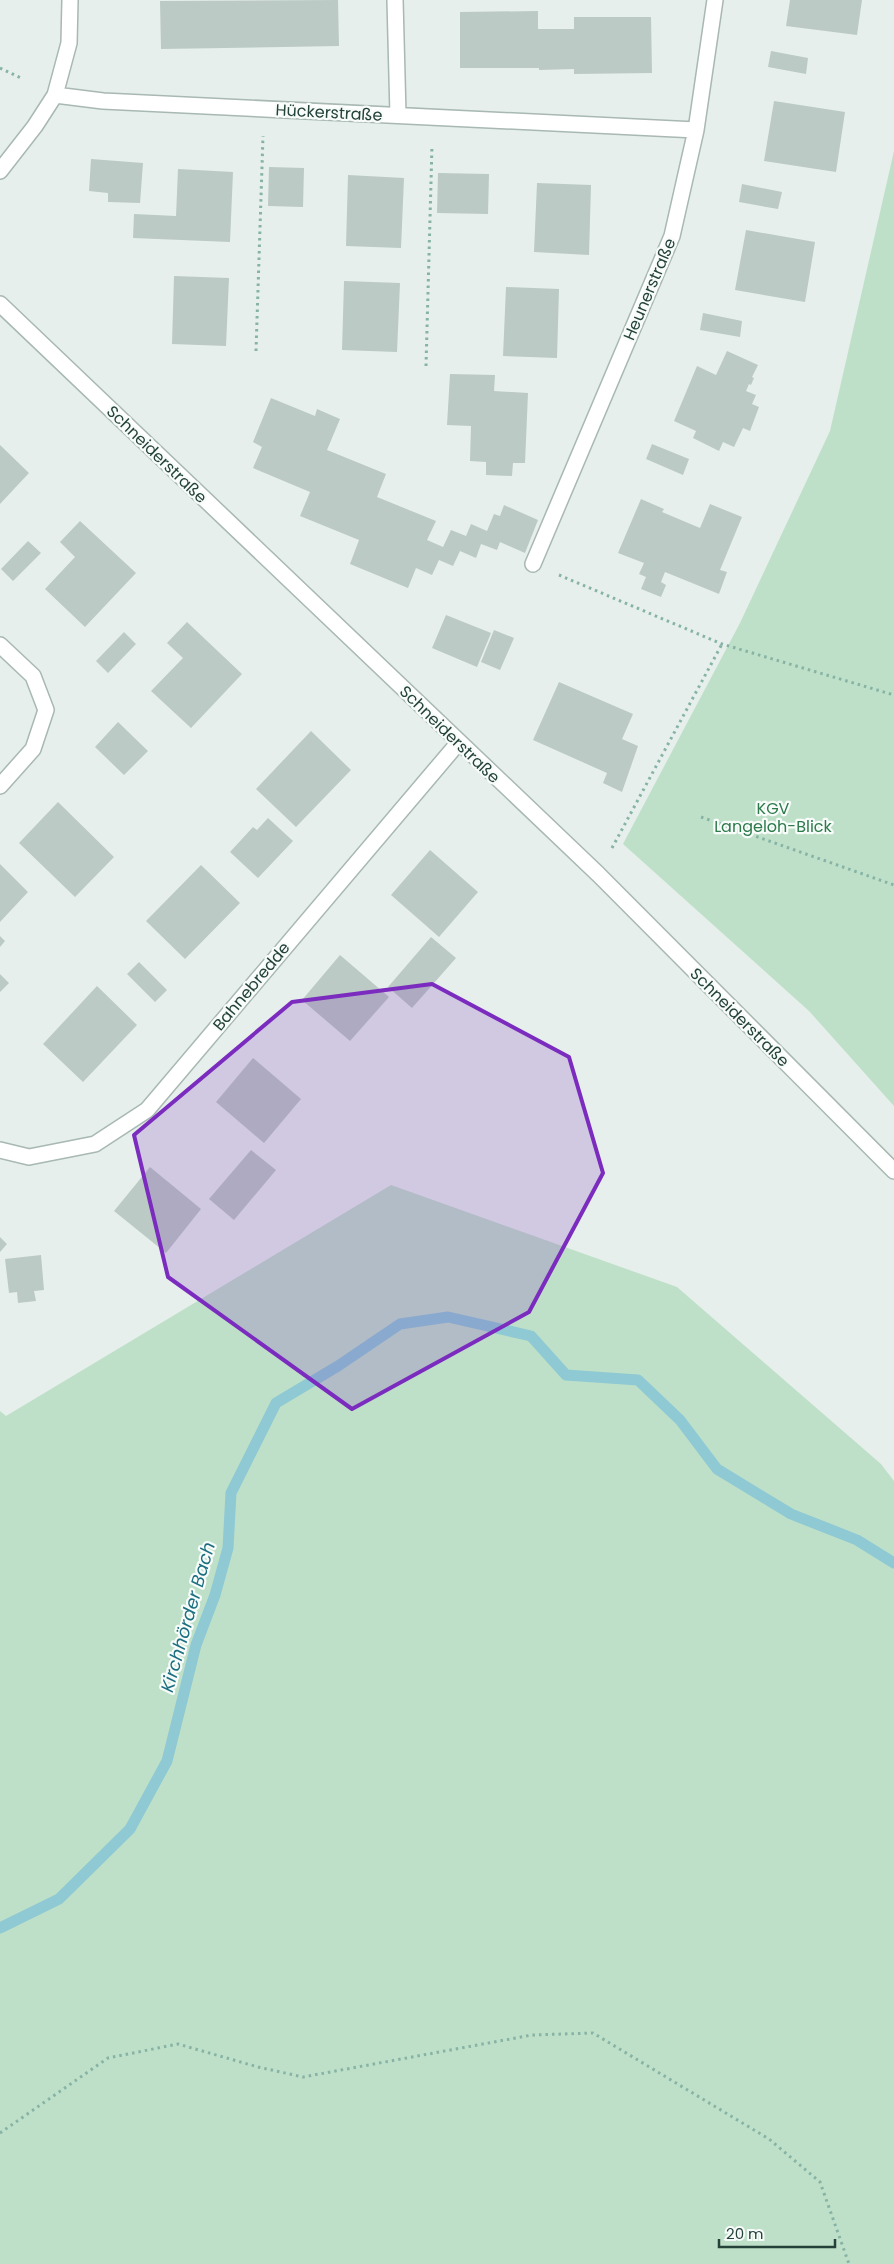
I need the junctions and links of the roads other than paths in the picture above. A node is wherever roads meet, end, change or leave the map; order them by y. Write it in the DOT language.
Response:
graph roads {
  1 [pos="70,0"];
  2 [pos="395,0"];
  3 [pos="715,0"];
  4 [pos="55,95"];
  5 [pos="398,115"];
  6 [pos="696,130"];
  7 [pos="0,171"];
  8 [pos="0,304"];
  9 [pos="533,564"];
  10 [pos="0,645"];
  11 [pos="459,742"];
  12 [pos="0,786"];
  13 [pos="0,1150"];
  14 [pos="894,1170"];
  1 -- 4 [label="street"];
  2 -- 5 [label="street"];
  3 -- 6 [label="street, Heunerstraße"];
  4 -- 5 [label="street, Hückerstraße"];
  4 -- 7 [label="street"];
  5 -- 6 [label="street, Hückerstraße"];
  6 -- 9 [label="street, Heunerstraße"];
  8 -- 11 [label="street, Schneiderstraße"];
  10 -- 12 [label="street"];
  11 -- 13 [label="street, Bahnebredde"];
  11 -- 14 [label="street, Schneiderstraße"];
}
